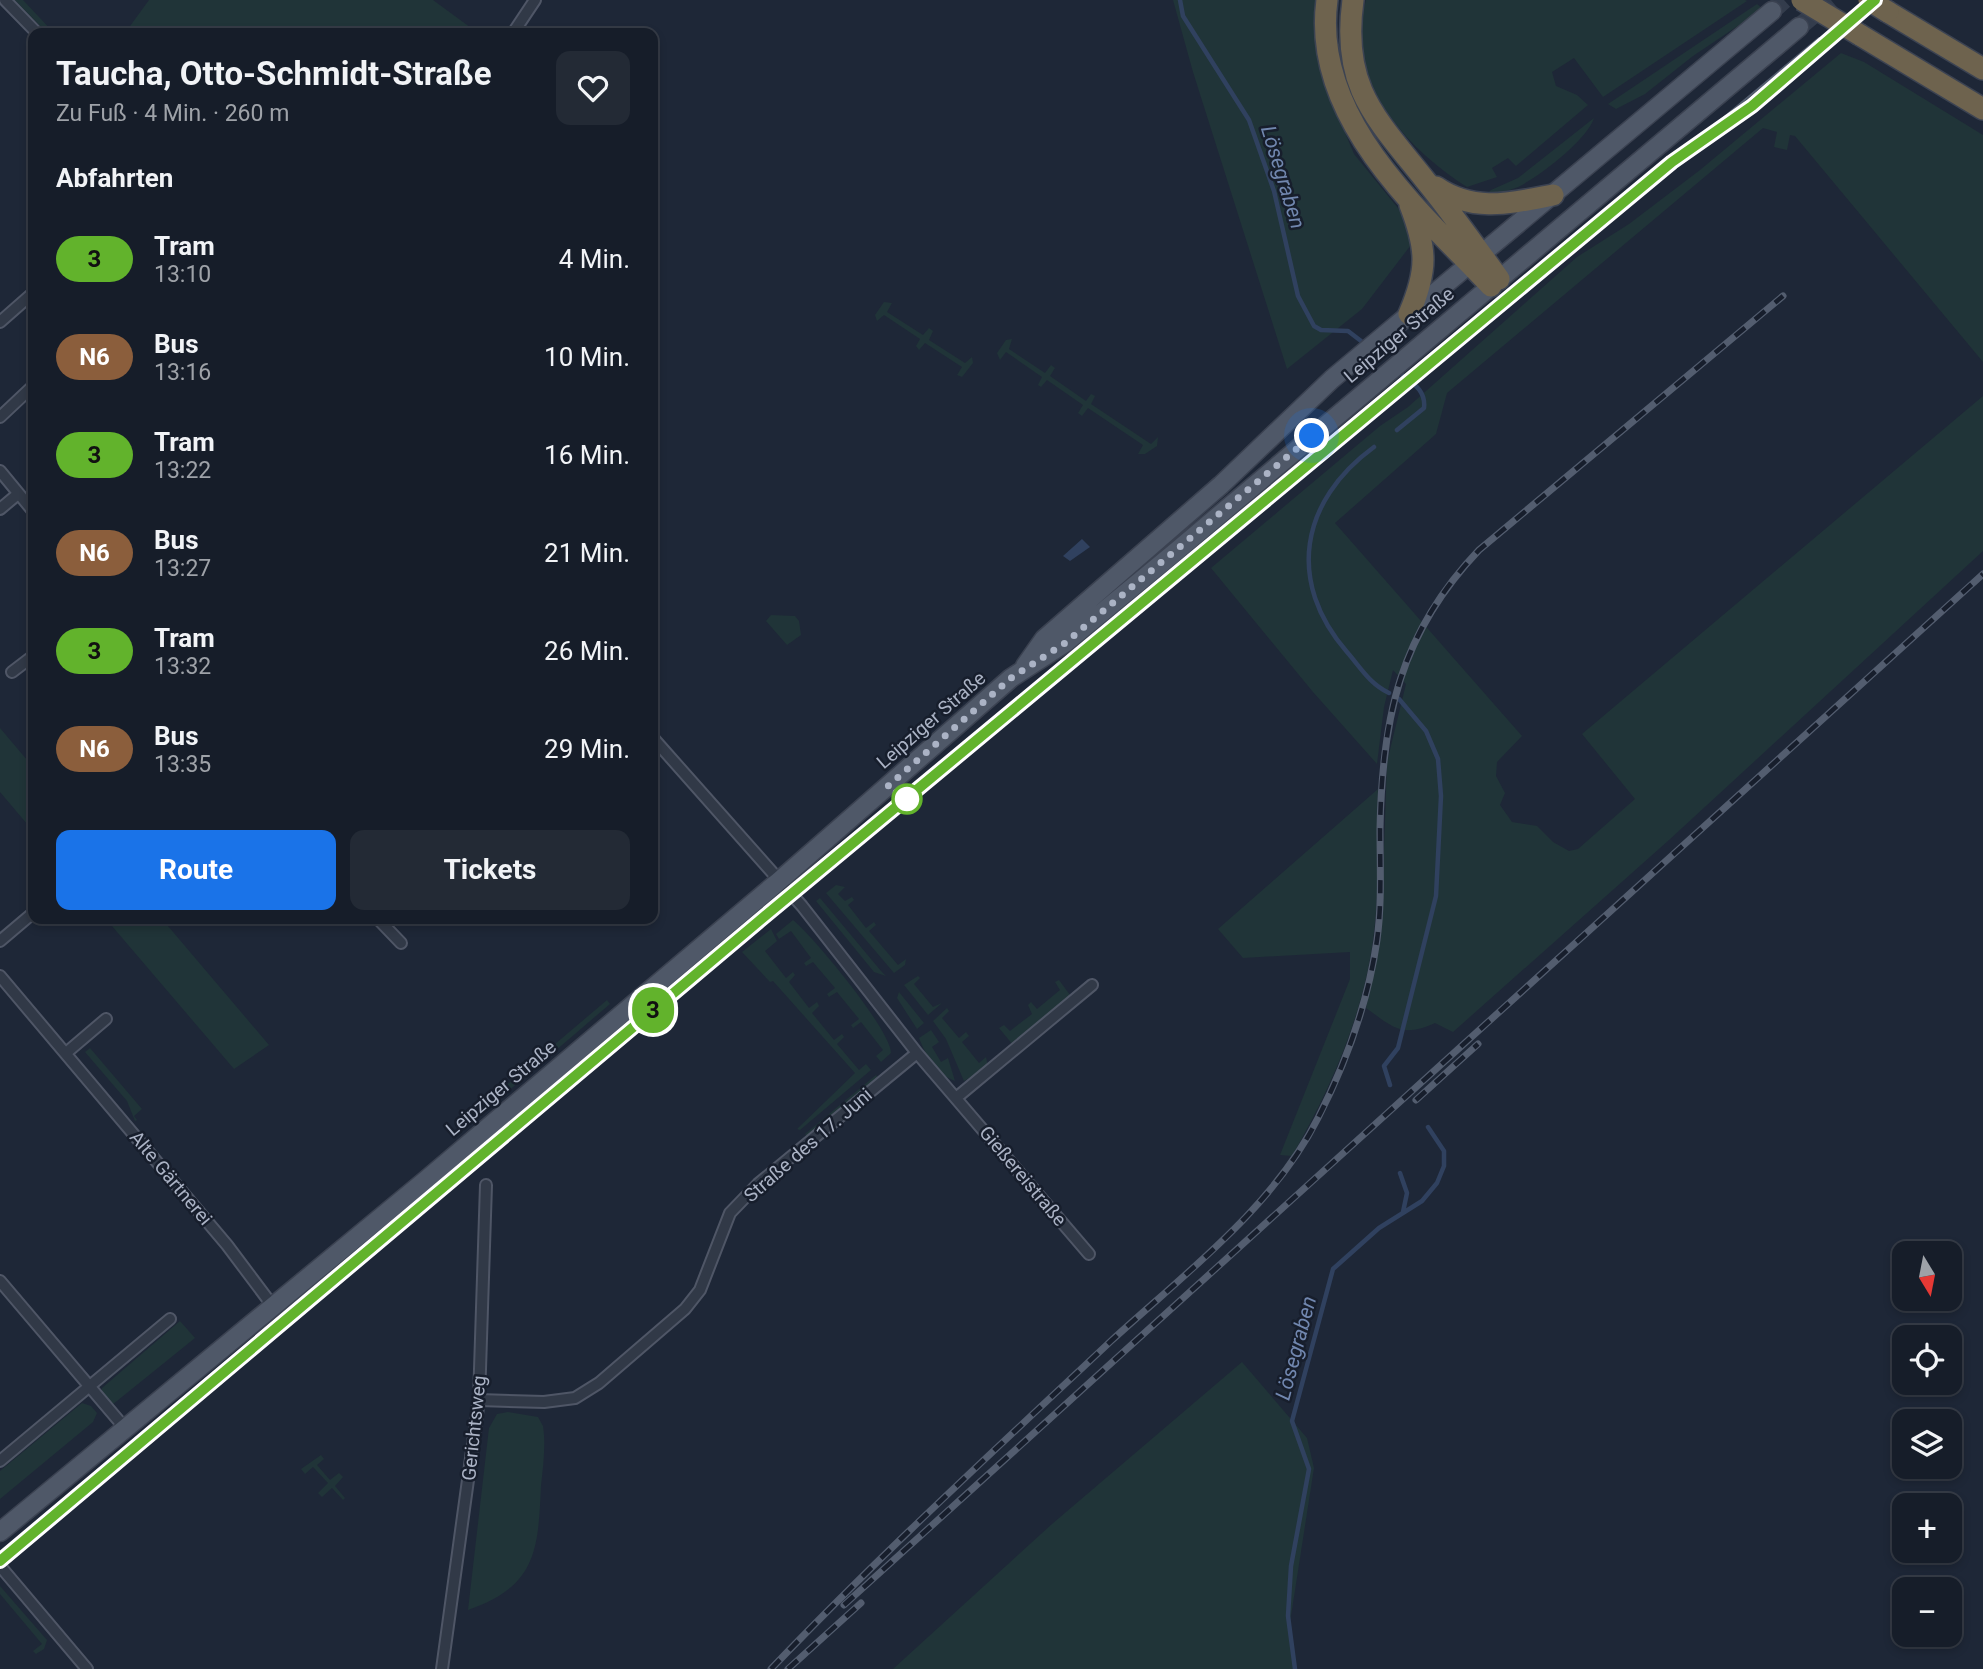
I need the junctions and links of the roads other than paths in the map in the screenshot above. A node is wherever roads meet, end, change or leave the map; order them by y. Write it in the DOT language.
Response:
graph roads {
  1 [pos="5,0"];
  2 [pos="536,0"];
  3 [pos="1327,0"];
  4 [pos="1353,0"];
  5 [pos="1802,0"];
  6 [pos="1868,0"];
  7 [pos="1772,11"];
  8 [pos="1799,27"];
  9 [pos="32,28"];
  10 [pos="516,28"];
  11 [pos="1983,69"];
  12 [pos="1983,109"];
  13 [pos="1425,180"];
  14 [pos="1553,195"];
  15 [pos="1408,199"];
  16 [pos="1476,259"];
  17 [pos="1495,282"];
  18 [pos="28,297"];
  19 [pos="1409,314"];
  20 [pos="0,321"];
  21 [pos="28,391"];
  22 [pos="0,416"];
  23 [pos="0,471"];
  24 [pos="18,494"];
  25 [pos="28,505"];
  26 [pos="0,509"];
  27 [pos="28,660"];
  28 [pos="1023,669"];
  29 [pos="12,673"];
  30 [pos="658,744"];
  31 [pos="779,881"];
  32 [pos="28,917"];
  33 [pos="383,924"];
  34 [pos="0,941"];
  35 [pos="401,943"];
  36 [pos="0,976"];
  37 [pos="1092,985"];
  38 [pos="106,1019"];
  39 [pos="917,1053"];
  40 [pos="66,1054"];
  41 [pos="956,1098"];
  42 [pos="486,1185"];
  43 [pos="1089,1254"];
  44 [pos="0,1281"];
  45 [pos="272,1305"];
  46 [pos="170,1319"];
  47 [pos="90,1388"];
  48 [pos="479,1400"];
  49 [pos="124,1427"];
  50 [pos="0,1461"];
  51 [pos="0,1532"];
  52 [pos="0,1566"];
  53 [pos="87,1669"];
  54 [pos="442,1669"];
  1 -- 9 [label="street"];
  2 -- 10 [label="street"];
  3 -- 15 [label="highway"];
  4 -- 13 [label="highway"];
  5 -- 12 [label="highway, bridge"];
  6 -- 11 [label="highway, bridge"];
  7 -- 14 [label="main road, Leipziger Straße"];
  8 -- 17 [label="main road, Leipziger Straße"];
  13 -- 14 [label="highway"];
  13 -- 16 [label="highway"];
  14 -- 16 [label="main road, Leipziger Straße"];
  15 -- 16 [label="highway"];
  15 -- 19 [label="highway"];
  16 -- 17 [label="highway"];
  16 -- 19 [label="main road, Leipziger Straße"];
  17 -- 28 [label="main road, Leipziger Straße"];
  18 -- 20 [label="street"];
  19 -- 28 [label="main road, Leipziger Straße"];
  21 -- 22 [label="street"];
  23 -- 24 [label="street"];
  24 -- 25 [label="street"];
  24 -- 26 [label="street"];
  27 -- 29 [label="street"];
  28 -- 31 [label="main road, Leipziger Straße"];
  30 -- 31 [label="street"];
  31 -- 39 [label="street"];
  31 -- 45 [label="main road, Leipziger Straße"];
  32 -- 34 [label="street"];
  33 -- 35 [label="street"];
  36 -- 40 [label="street, Alte Gärtnerei"];
  37 -- 41 [label="street"];
  38 -- 40 [label="street"];
  39 -- 41 [label="street, Gießereistraße"];
  39 -- 48 [label="street, Straße des 17. Juni"];
  40 -- 45 [label="street, Alte Gärtnerei"];
  41 -- 43 [label="street, Gießereistraße"];
  42 -- 48 [label="street, Gerichtsweg"];
  44 -- 47 [label="street"];
  45 -- 49 [label="main road, Leipziger Straße"];
  46 -- 47 [label="street"];
  47 -- 49 [label="street"];
  47 -- 50 [label="street"];
  48 -- 54 [label="street, Gerichtsweg"];
  49 -- 51 [label="main road, Leipziger Straße"];
  52 -- 53 [label="street"];
}
